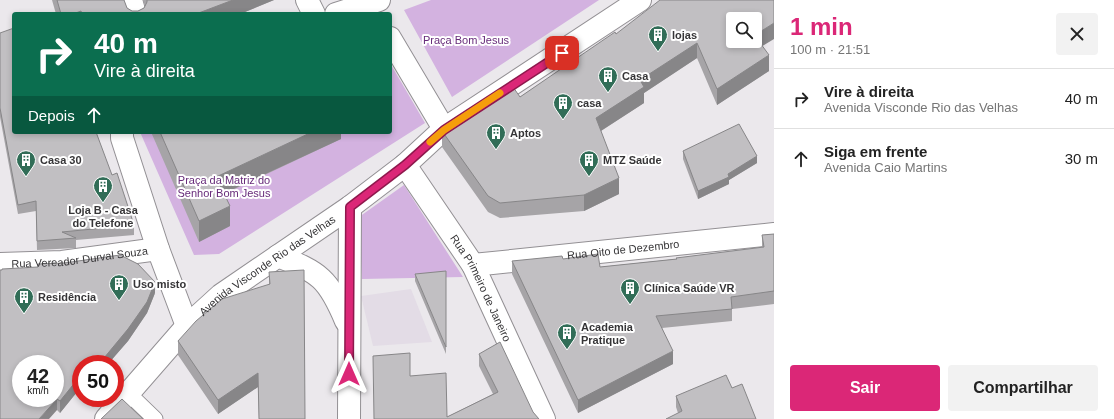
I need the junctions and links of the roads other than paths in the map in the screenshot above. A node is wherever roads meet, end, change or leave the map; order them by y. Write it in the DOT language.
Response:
graph roads {
  1 [pos="131,0"];
  2 [pos="308,0"];
  3 [pos="640,0"];
  4 [pos="375,6"];
  5 [pos="134,12"];
  6 [pos="313,12"];
  7 [pos="346,12"];
  8 [pos="392,41"];
  9 [pos="444,130"];
  10 [pos="122,134"];
  11 [pos="405,165"];
  12 [pos="350,207"];
  13 [pos="774,234"];
  14 [pos="158,249"];
  15 [pos="278,256"];
  16 [pos="0,264"];
  17 [pos="473,265"];
  18 [pos="187,326"];
  19 [pos="349,330"];
  20 [pos="128,394"];
  21 [pos="106,419"];
  22 [pos="155,419"];
  23 [pos="349,419"];
  24 [pos="544,419"];
  1 -- 5 [label="main road"];
  2 -- 6 [label="main road"];
  3 -- 9 [label="main road, Avenida Visconde Rio das Velhas"];
  4 -- 7 [label="main road"];
  8 -- 9 [label="main road"];
  9 -- 11 [label="main road, Avenida Visconde Rio das Velhas"];
  10 -- 14 [label="main road"];
  11 -- 12 [label="main road, Avenida Visconde Rio das Velhas"];
  11 -- 17 [label="main road, Rua Primeiro de Janeiro"];
  12 -- 15 [label="main road, Avenida Visconde Rio das Velhas"];
  12 -- 19 [label="main road"];
  13 -- 17 [label="main road, Rua Oito de Dezembro"];
  14 -- 16 [label="main road, Rua Vereador Durval Souza"];
  14 -- 18 [label="main road"];
  15 -- 18 [label="main road, Avenida Visconde Rio das Velhas"];
  15 -- 19 [label="main road"];
  17 -- 24 [label="main road, Rua Primeiro de Janeiro"];
  18 -- 20 [label="main road, Avenida Visconde Rio das Velhas"];
  19 -- 23 [label="main road"];
  20 -- 21 [label="main road, Avenida Visconde Rio das Velhas"];
  20 -- 22 [label="lane"];
}
